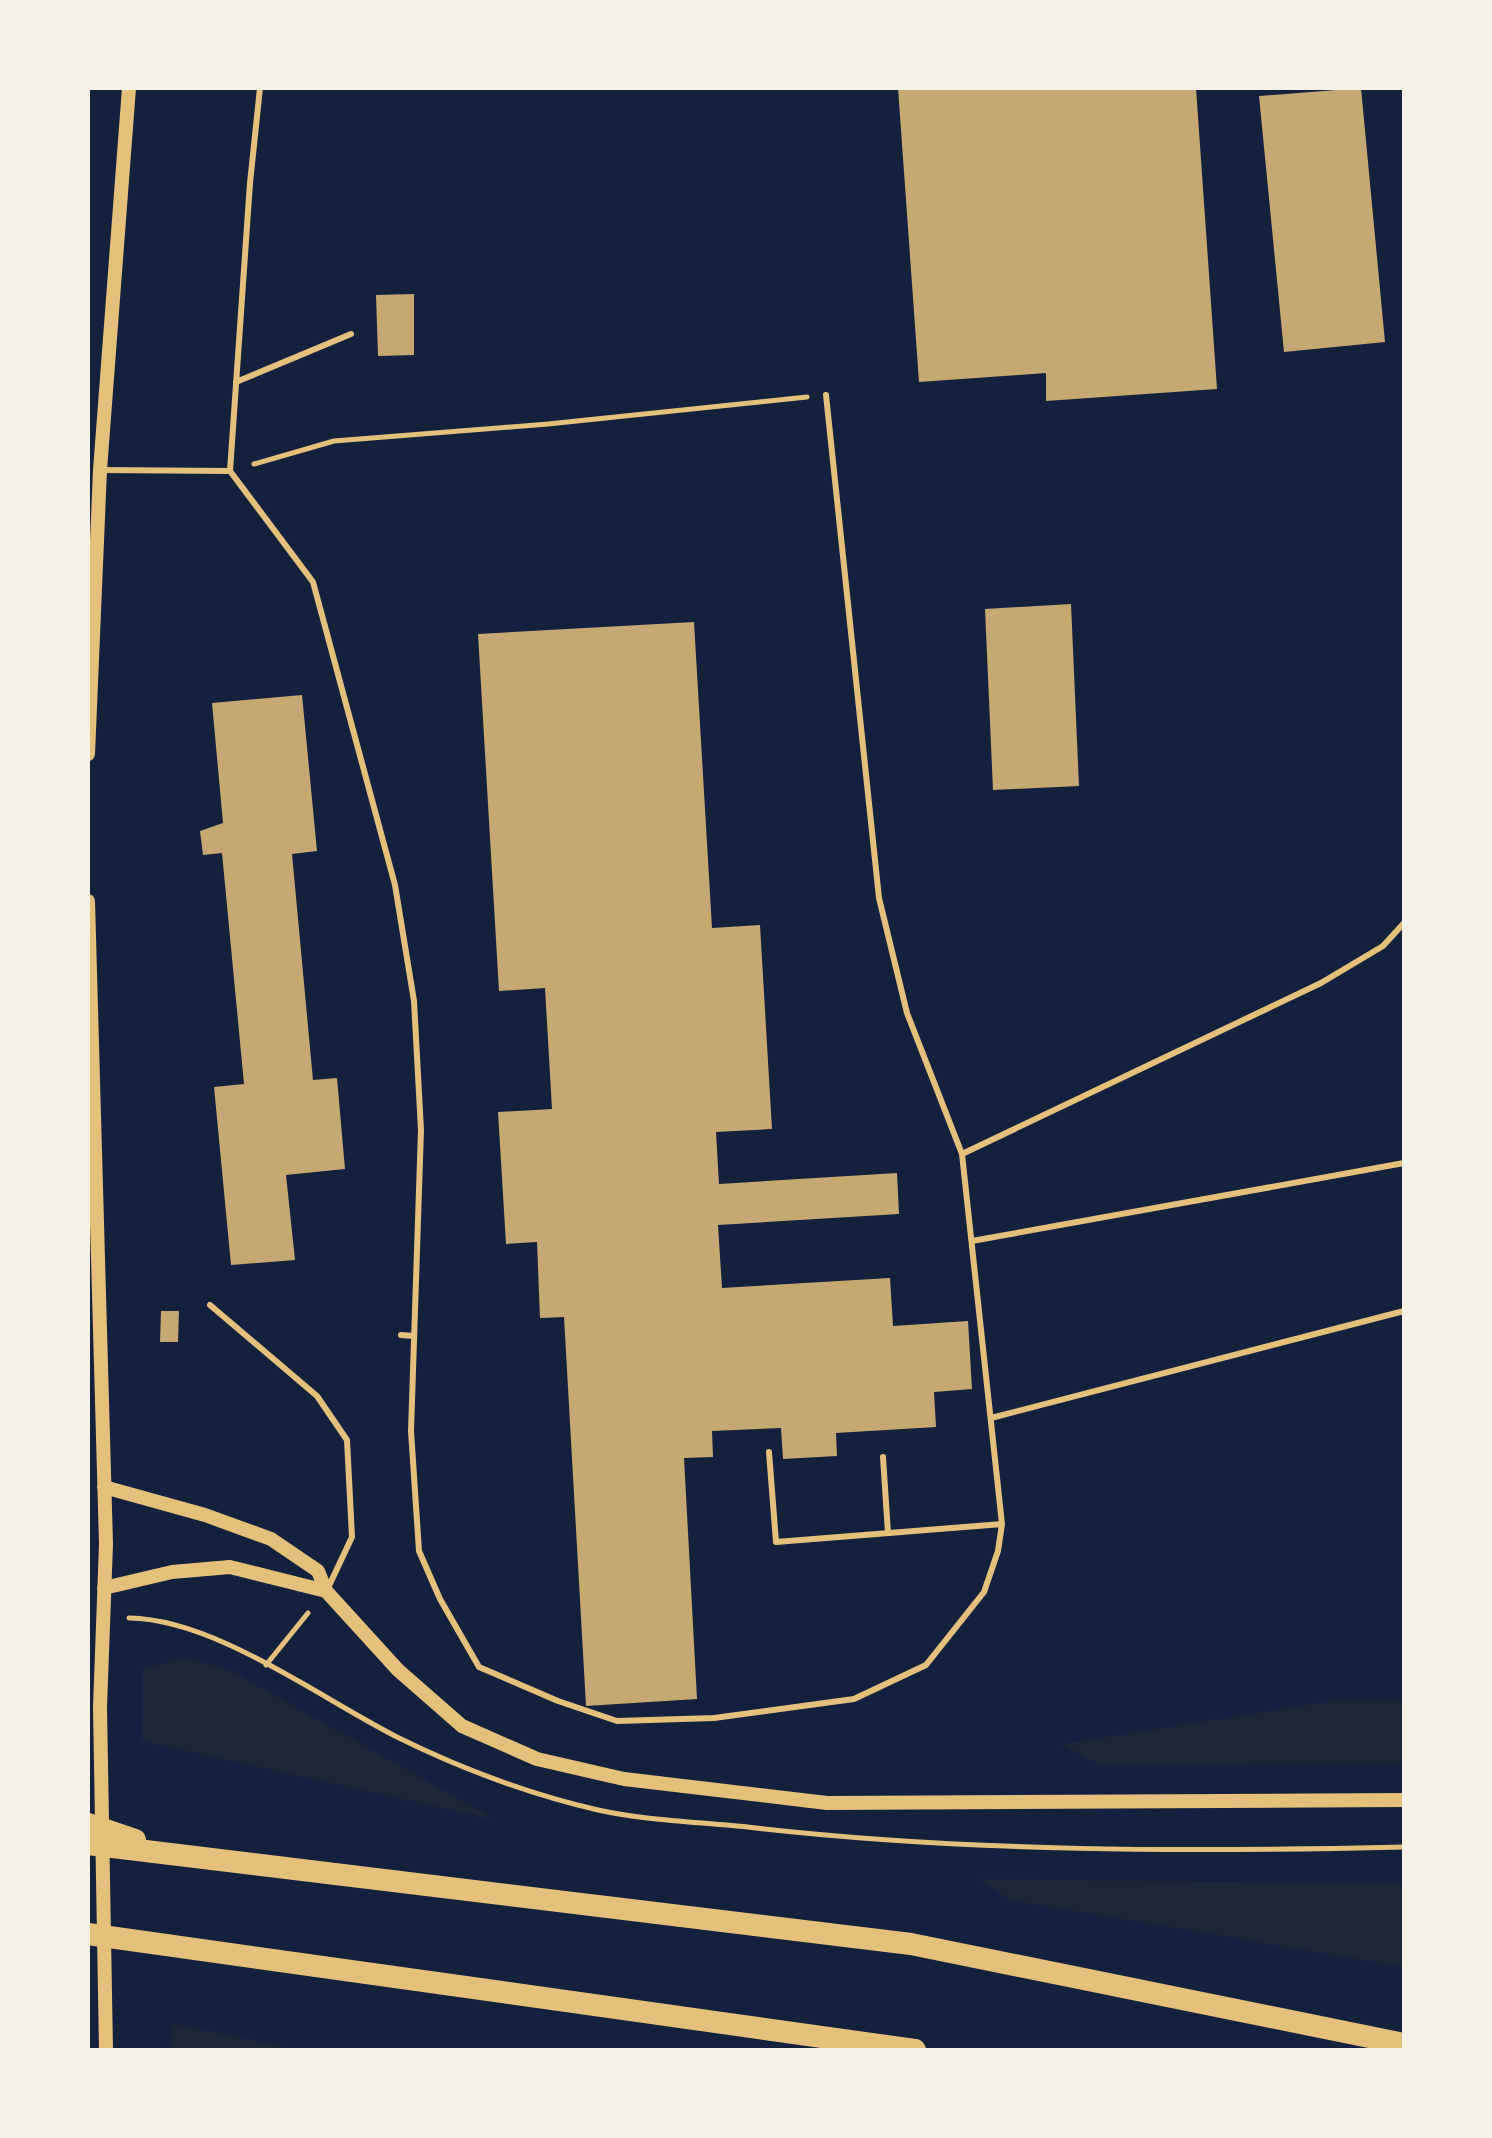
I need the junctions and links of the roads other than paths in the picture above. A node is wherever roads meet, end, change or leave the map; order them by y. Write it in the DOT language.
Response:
graph roads {
  1 [pos="129,88"];
  2 [pos="260,88"];
  3 [pos="351,334"];
  4 [pos="236,382"];
  5 [pos="826,395"];
  6 [pos="100,470"];
  7 [pos="230,471"];
  8 [pos="88,754"];
  9 [pos="88,901"];
  10 [pos="1404,923"];
  11 [pos="962,1154"];
  12 [pos="1404,1163"];
  13 [pos="972,1241"];
  14 [pos="210,1305"];
  15 [pos="1404,1311"];
  16 [pos="401,1335"];
  17 [pos="414,1336"];
  18 [pos="991,1418"];
  19 [pos="769,1452"];
  20 [pos="883,1457"];
  21 [pos="104,1487"];
  22 [pos="1002,1524"];
  23 [pos="888,1533"];
  24 [pos="104,1588"];
  25 [pos="326,1591"];
  26 [pos="1404,1800"];
  27 [pos="88,1824"];
  28 [pos="88,1844"];
  29 [pos="186,1856"];
  30 [pos="88,1934"];
  31 [pos="1404,2044"];
  32 [pos="106,2050"];
  33 [pos="915,2050"];
  1 -- 6 [label="street"];
  2 -- 4 [label="lane"];
  3 -- 4 [label="lane"];
  4 -- 7 [label="lane"];
  5 -- 11 [label="lane"];
  6 -- 7 [label="lane"];
  6 -- 8 [label="street"];
  7 -- 17 [label="lane"];
  9 -- 21 [label="street"];
  10 -- 11 [label="lane"];
  11 -- 13 [label="lane"];
  12 -- 13 [label="lane"];
  13 -- 18 [label="lane"];
  14 -- 25 [label="lane"];
  15 -- 18 [label="lane"];
  16 -- 17 [label="lane"];
  17 -- 22 [label="lane"];
  18 -- 22 [label="lane"];
  19 -- 23 [label="lane"];
  20 -- 23 [label="lane"];
  21 -- 24 [label="street"];
  21 -- 25 [label="street"];
  22 -- 23 [label="lane"];
  24 -- 25 [label="street"];
  24 -- 32 [label="street"];
  25 -- 26 [label="street"];
  27 -- 29 [label="highway"];
  28 -- 29 [label="highway"];
  29 -- 31 [label="highway"];
  30 -- 33 [label="highway"];
}
